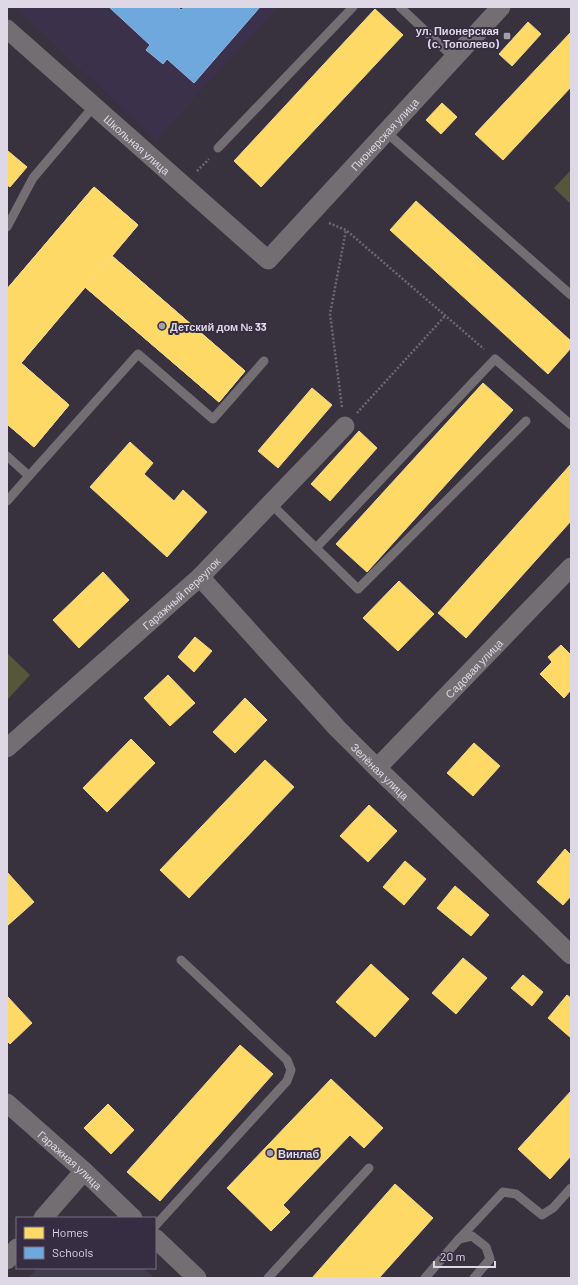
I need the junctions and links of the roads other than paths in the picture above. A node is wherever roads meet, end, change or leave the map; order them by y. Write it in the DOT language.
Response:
graph roads {
  1 [pos="353,7"];
  2 [pos="400,7"];
  3 [pos="501,7"];
  4 [pos="7,29"];
  5 [pos="454,58"];
  6 [pos="94,106"];
  7 [pos="386,132"];
  8 [pos="218,148"];
  9 [pos="7,227"];
  10 [pos="268,260"];
  11 [pos="571,295"];
  12 [pos="264,361"];
  13 [pos="526,421"];
  14 [pos="571,425"];
  15 [pos="345,426"];
  16 [pos="7,456"];
  17 [pos="29,476"];
  18 [pos="7,501"];
  19 [pos="270,503"];
  20 [pos="316,548"];
  21 [pos="571,567"];
  22 [pos="200,577"];
  23 [pos="7,748"];
  24 [pos="377,768"];
  25 [pos="571,955"];
  26 [pos="181,960"];
  27 [pos="7,1103"];
  28 [pos="370,1168"];
  29 [pos="84,1171"];
  30 [pos="571,1188"];
  31 [pos="44,1217"];
  32 [pos="132,1217"];
  33 [pos="156,1225"];
  34 [pos="156,1239"];
  35 [pos="459,1239"];
  36 [pos="16,1249"];
  37 [pos="7,1260"];
  38 [pos="197,1278"];
  39 [pos="268,1278"];
  40 [pos="425,1278"];
  41 [pos="474,1278"];
  1 -- 8 [label="lane"];
  2 -- 5 [label="lane"];
  3 -- 5 [label="street, Пионерская улица"];
  4 -- 6 [label="street, Школьная улица"];
  5 -- 7 [label="street, Пионерская улица"];
  6 -- 9 [label="lane"];
  6 -- 10 [label="street, Школьная улица"];
  7 -- 10 [label="street, Пионерская улица"];
  7 -- 11 [label="lane"];
  12 -- 17 [label="lane"];
  13 -- 20 [label="lane"];
  14 -- 20 [label="lane"];
  15 -- 19 [label="street, Гаражный переулок"];
  16 -- 17 [label="lane"];
  17 -- 18 [label="lane"];
  19 -- 20 [label="lane"];
  19 -- 22 [label="street, Гаражный переулок"];
  21 -- 24 [label="street, Садовая улица"];
  22 -- 23 [label="street, Гаражный переулок"];
  22 -- 24 [label="street, Зелёная улица"];
  24 -- 25 [label="street, Зелёная улица"];
  26 -- 33 [label="lane"];
  27 -- 29 [label="street, Гаражная улица"];
  28 -- 39 [label="lane"];
  29 -- 31 [label="street"];
  29 -- 32 [label="street, Гаражная улица"];
  30 -- 35 [label="lane"];
  34 -- 38 [label="street"];
  35 -- 40 [label="lane"];
  35 -- 41 [label="lane"];
  36 -- 37 [label="street"];
}
